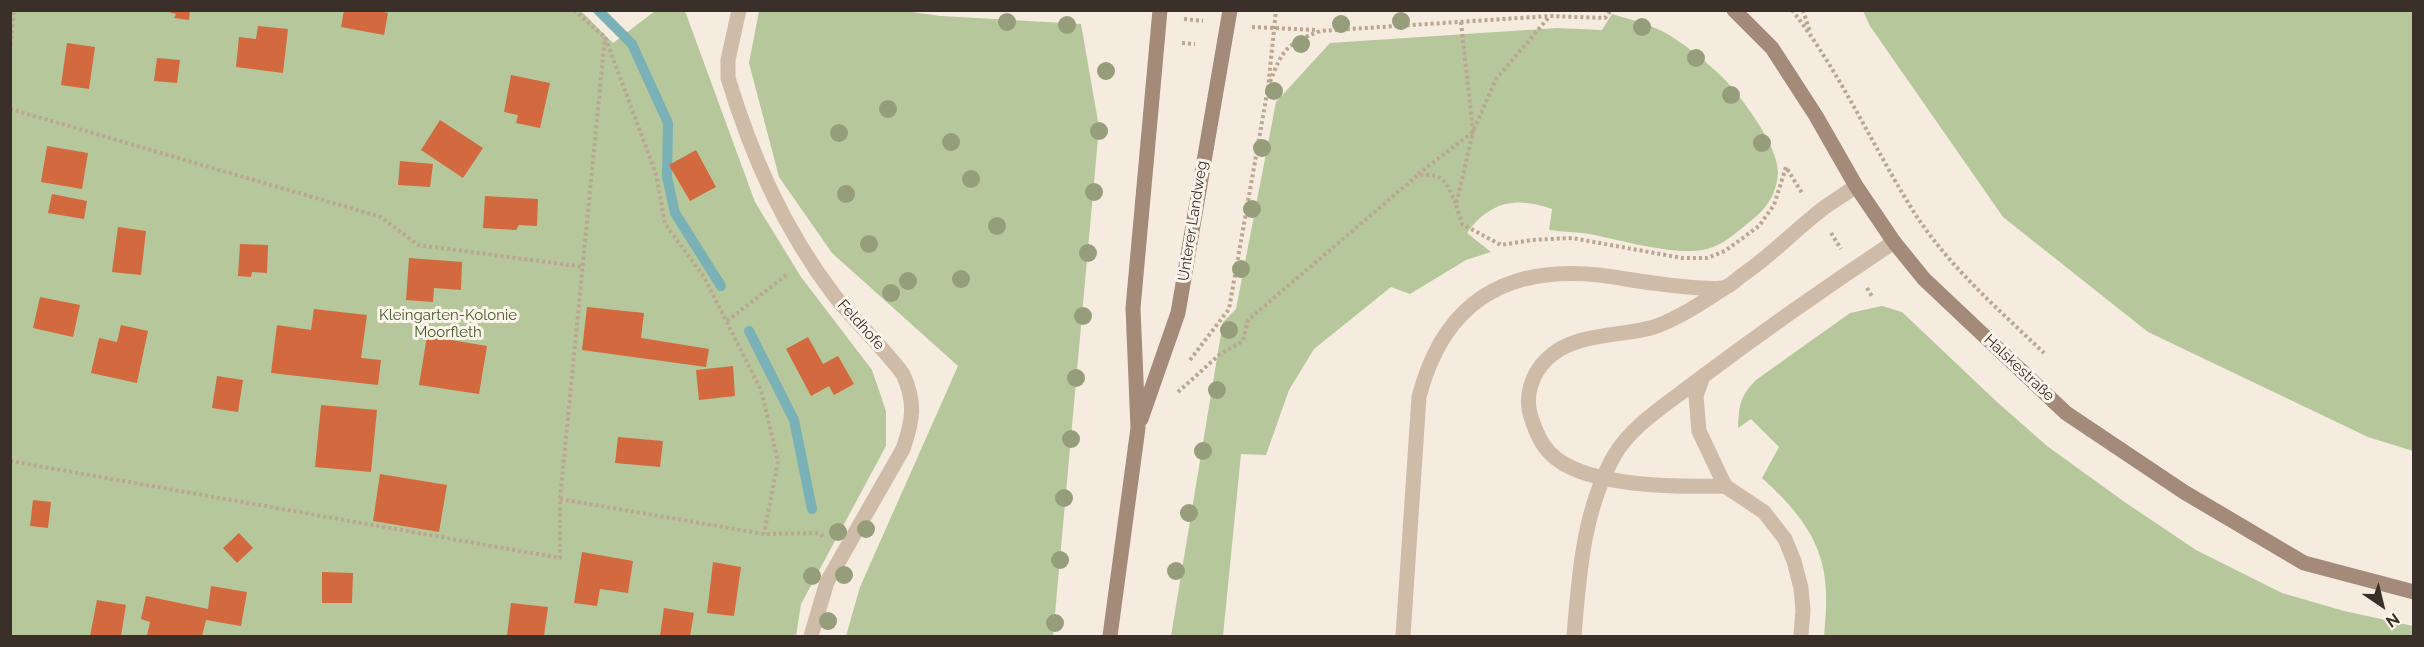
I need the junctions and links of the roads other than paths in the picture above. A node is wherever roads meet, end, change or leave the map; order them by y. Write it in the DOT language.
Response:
graph roads {
  1 [pos="739,10"];
  2 [pos="1160,10"];
  3 [pos="1230,10"];
  4 [pos="1734,10"];
  5 [pos="1856,186"];
  6 [pos="1894,242"];
  7 [pos="1726,287"];
  8 [pos="1703,376"];
  9 [pos="1138,428"];
  10 [pos="1603,478"];
  11 [pos="1725,486"];
  12 [pos="2414,592"];
  13 [pos="1801,634"];
  14 [pos="811,636"];
  15 [pos="1110,636"];
  16 [pos="1403,636"];
  17 [pos="1574,636"];
  1 -- 14 [label="street, Feldhofe"];
  2 -- 9 [label="main road, Unterer Landweg"];
  3 -- 9 [label="main road, Unterer Landweg"];
  4 -- 5 [label="main road, Halskestraße"];
  5 -- 6 [label="main road, Halskestraße"];
  5 -- 7 [label="street"];
  6 -- 8 [label="street"];
  6 -- 12 [label="main road, Halskestraße"];
  7 -- 10 [label="street"];
  7 -- 16 [label="street"];
  8 -- 10 [label="street"];
  8 -- 11 [label="street"];
  9 -- 15 [label="main road, Unterer Landweg"];
  10 -- 11 [label="street"];
  10 -- 17 [label="street"];
  11 -- 13 [label="street"];
}
